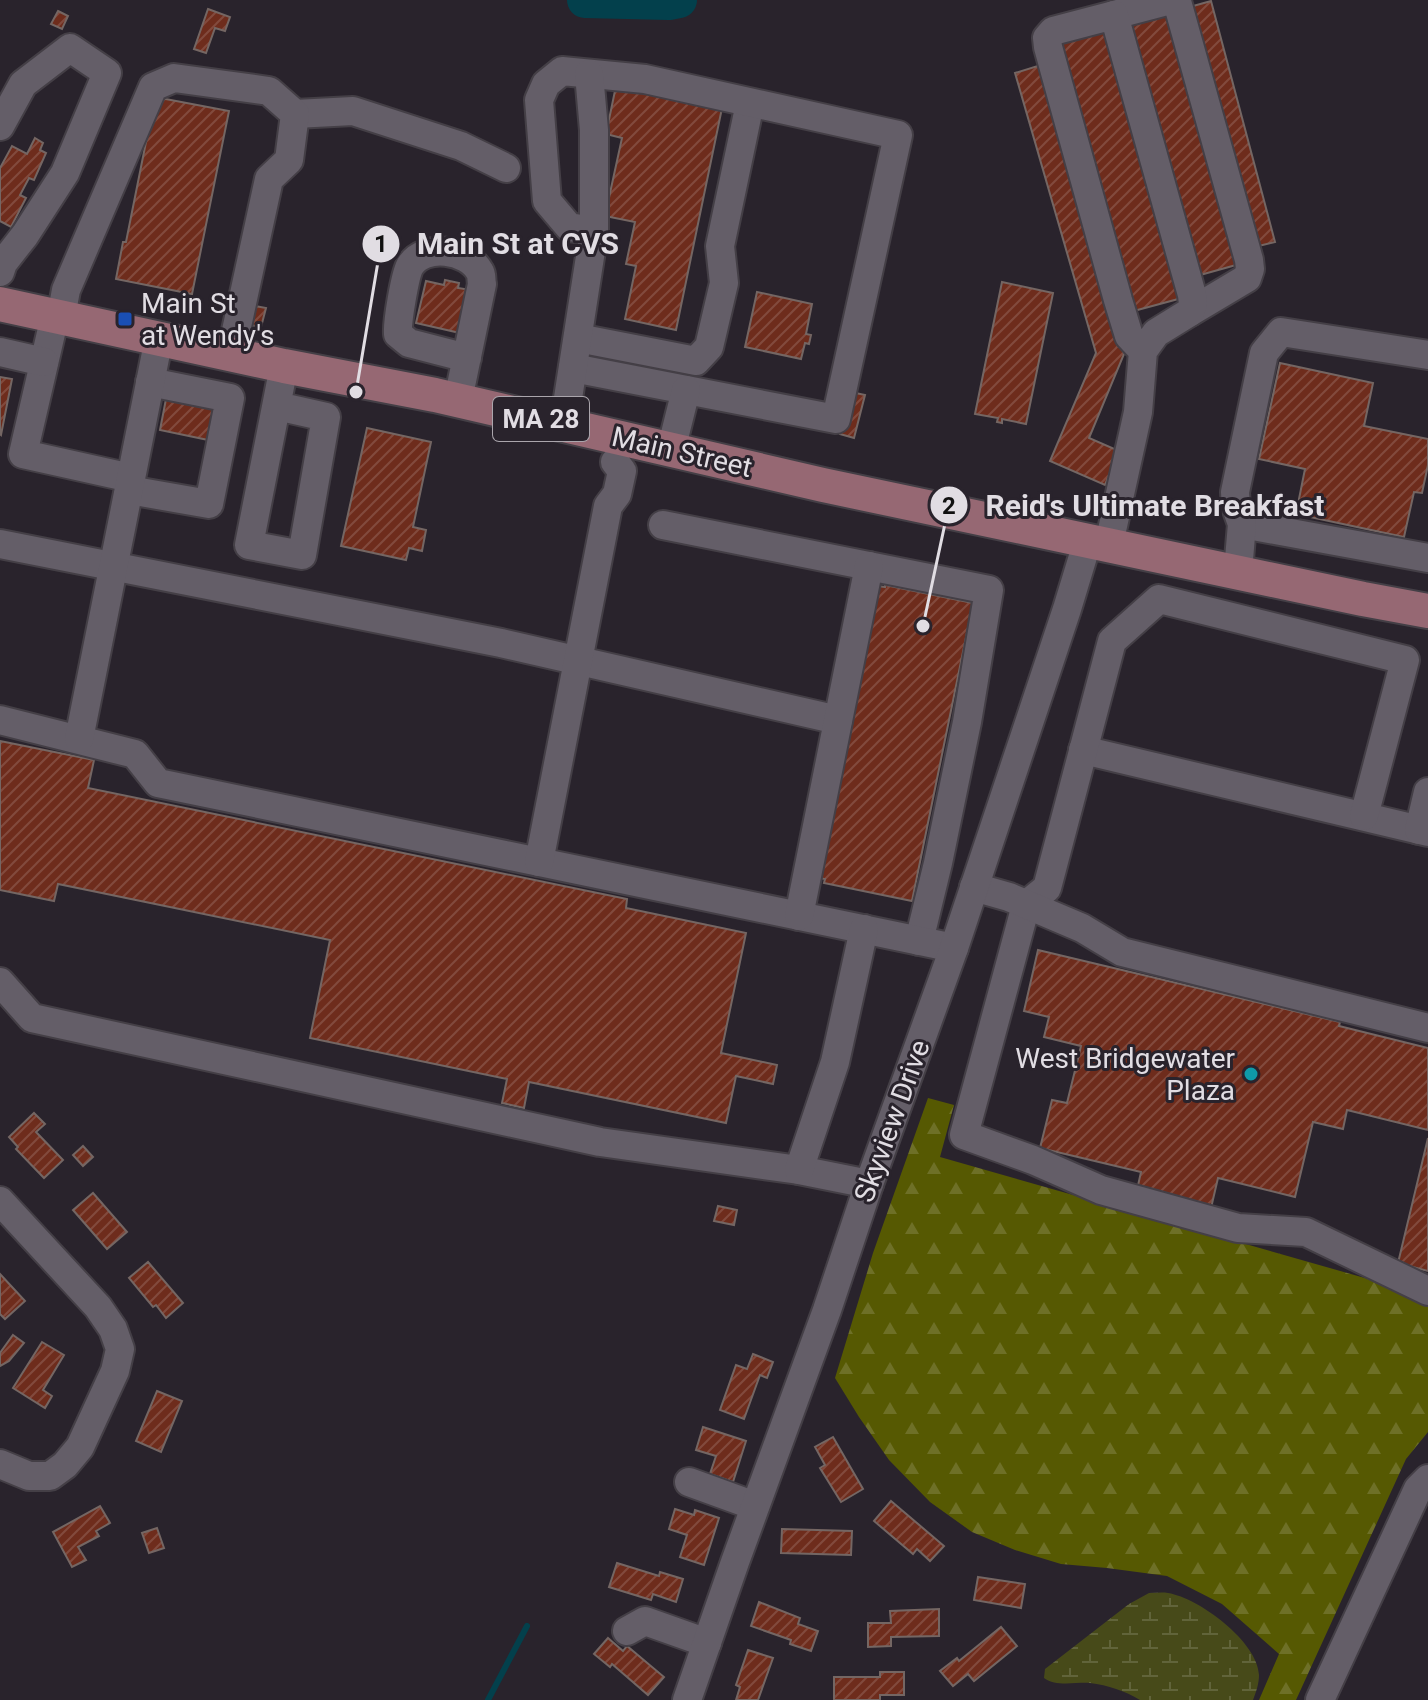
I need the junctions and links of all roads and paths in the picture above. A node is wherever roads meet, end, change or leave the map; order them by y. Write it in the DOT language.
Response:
graph roads {
  1 [pos="1114,15"];
  2 [pos="589,74"];
  3 [pos="750,103"];
  4 [pos="295,114"];
  5 [pos="0,126"];
  6 [pos="506,168"];
  7 [pos="594,231"];
  8 [pos="1,265"];
  9 [pos="0,304"];
  10 [pos="1190,312"];
  11 [pos="58,316"];
  12 [pos="159,338"];
  13 [pos="578,338"];
  14 [pos="1143,351"];
  15 [pos="0,352"];
  16 [pos="231,354"];
  17 [pos="1428,355"];
  18 [pos="467,358"];
  19 [pos="44,362"];
  20 [pos="284,366"];
  21 [pos="573,368"];
  22 [pos="150,382"];
  23 [pos="686,390"];
  24 [pos="458,400"];
  25 [pos="277,406"];
  26 [pos="564,424"];
  27 [pos="619,450"];
  28 [pos="671,450"];
  29 [pos="12,452"];
  30 [pos="130,484"];
  31 [pos="1242,524"];
  32 [pos="663,525"];
  33 [pos="1099,542"];
  34 [pos="0,544"];
  35 [pos="1428,558"];
  36 [pos="869,566"];
  37 [pos="114,567"];
  38 [pos="1238,571"];
  39 [pos="1428,611"];
  40 [pos="579,662"];
  41 [pos="0,720"];
  42 [pos="838,720"];
  43 [pos="79,739"];
  44 [pos="1083,750"];
  45 [pos="1428,792"];
  46 [pos="1364,816"];
  47 [pos="1424,831"];
  48 [pos="539,862"];
  49 [pos="974,887"];
  50 [pos="1026,905"];
  51 [pos="799,916"];
  52 [pos="864,929"];
  53 [pos="919,941"];
  54 [pos="954,948"];
  55 [pos="0,982"];
  56 [pos="1428,1028"];
  57 [pos="799,1170"];
  58 [pos="869,1184"];
  59 [pos="0,1201"];
  60 [pos="1428,1291"];
  61 [pos="0,1464"];
  62 [pos="1428,1479"];
  63 [pos="689,1482"];
  64 [pos="755,1506"];
  65 [pos="627,1631"];
  66 [pos="707,1643"];
  67 [pos="687,1700"];
  68 [pos="1320,1700"];
  1 -- 10 [label="street"];
  1 -- 10 [label="street"];
  1 -- 14 [label="street"];
  2 -- 3 [label="street"];
  2 -- 7 [label="street"];
  2 -- 7 [label="street"];
  3 -- 13 [label="street"];
  3 -- 23 [label="street"];
  4 -- 6 [label="street"];
  4 -- 11 [label="street"];
  4 -- 16 [label="street"];
  5 -- 8 [label="street"];
  7 -- 13 [label="street"];
  9 -- 11 [label="main road, Main Street / MA 28"];
  10 -- 14 [label="street"];
  11 -- 12 [label="main road, Main Street / MA 28"];
  11 -- 19 [label="street"];
  12 -- 16 [label="main road, Main Street / MA 28"];
  12 -- 22 [label="street"];
  13 -- 21 [label="street"];
  14 -- 33 [label="street, Skyview Drive"];
  15 -- 19 [label="street"];
  16 -- 20 [label="main road, Main Street / MA 28"];
  17 -- 31 [label="street"];
  18 -- 24 [label="street"];
  19 -- 29 [label="street"];
  20 -- 24 [label="main road, Main Street / MA 28"];
  20 -- 25 [label="street"];
  21 -- 23 [label="street"];
  21 -- 26 [label="street"];
  22 -- 30 [label="street"];
  22 -- 30 [label="street"];
  23 -- 28 [label="street"];
  24 -- 26 [label="main road, Main Street / MA 28"];
  25 -- 25 [label="street"];
  26 -- 27 [label="main road, Main Street / MA 28"];
  27 -- 28 [label="main road, Main Street / MA 28"];
  27 -- 40 [label="street"];
  28 -- 33 [label="main road, Main Street / MA 28"];
  29 -- 30 [label="street"];
  30 -- 37 [label="street"];
  31 -- 35 [label="street"];
  31 -- 38 [label="street"];
  32 -- 36 [label="street"];
  33 -- 38 [label="main road, Main Street / MA 28"];
  33 -- 49 [label="street, Skyview Drive"];
  34 -- 37 [label="street"];
  36 -- 42 [label="street"];
  36 -- 53 [label="street"];
  37 -- 40 [label="street"];
  37 -- 43 [label="street"];
  38 -- 39 [label="main road, Main Street / MA 28"];
  40 -- 42 [label="street"];
  40 -- 48 [label="street"];
  41 -- 43 [label="street"];
  42 -- 51 [label="street"];
  43 -- 48 [label="street"];
  44 -- 46 [label="street"];
  44 -- 46 [label="street"];
  44 -- 50 [label="street"];
  45 -- 47 [label="street"];
  46 -- 47 [label="street"];
  48 -- 51 [label="street"];
  49 -- 50 [label="street"];
  49 -- 54 [label="street, Skyview Drive"];
  50 -- 56 [label="street"];
  50 -- 60 [label="street"];
  51 -- 52 [label="street"];
  52 -- 53 [label="street"];
  52 -- 57 [label="street"];
  53 -- 54 [label="street"];
  54 -- 58 [label="street, Skyview Drive"];
  55 -- 57 [label="street"];
  57 -- 58 [label="street"];
  58 -- 64 [label="street, Skyview Drive"];
  59 -- 61 [label="street"];
  62 -- 68 [label="street"];
  63 -- 64 [label="street"];
  64 -- 66 [label="street, Skyview Drive"];
  65 -- 66 [label="street"];
  66 -- 67 [label="street, Skyview Drive"];
}
